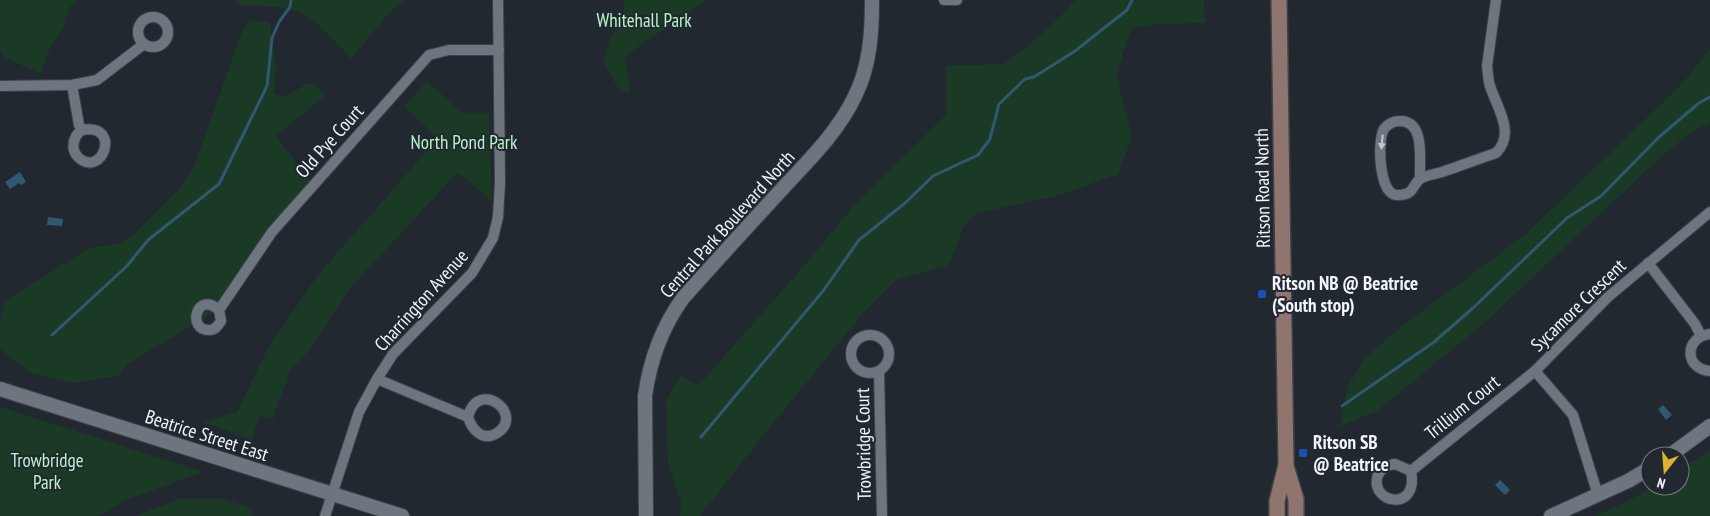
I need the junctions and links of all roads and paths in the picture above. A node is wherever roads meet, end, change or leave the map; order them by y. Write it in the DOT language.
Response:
graph roads {
  1 [pos="498,0"];
  2 [pos="872,0"];
  3 [pos="944,0"];
  4 [pos="957,0"];
  5 [pos="1279,0"];
  6 [pos="1496,0"];
  7 [pos="144,44"];
  8 [pos="499,50"];
  9 [pos="72,85"];
  10 [pos="0,86"];
  11 [pos="82,130"];
  12 [pos="1420,178"];
  13 [pos="1710,212"];
  14 [pos="1648,263"];
  15 [pos="219,310"];
  16 [pos="1705,335"];
  17 [pos="1710,370"];
  18 [pos="879,371"];
  19 [pos="1534,371"];
  20 [pos="376,379"];
  21 [pos="0,389"];
  22 [pos="468,418"];
  23 [pos="1710,426"];
  24 [pos="1683,446"];
  25 [pos="1286,465"];
  26 [pos="1411,471"];
  27 [pos="1640,474"];
  28 [pos="332,494"];
  29 [pos="1598,495"];
  30 [pos="326,516"];
  31 [pos="402,516"];
  32 [pos="646,516"];
  33 [pos="882,516"];
  34 [pos="1277,516"];
  35 [pos="1296,516"];
  36 [pos="1551,516"];
  1 -- 8 [label="street, Charrington Avenue"];
  2 -- 32 [label="street, Central Park Boulevard North"];
  3 -- 4 [label="street"];
  5 -- 25 [label="main road, Ritson Road North"];
  6 -- 12 [label="street"];
  7 -- 9 [label="street"];
  8 -- 15 [label="street, Old Pye Court"];
  8 -- 20 [label="street, Charrington Avenue"];
  9 -- 10 [label="street"];
  9 -- 11 [label="street"];
  12 -- 12 [label="street, one-way"];
  13 -- 14 [label="street, Sycamore Crescent"];
  14 -- 16 [label="street"];
  14 -- 19 [label="street, Sycamore Crescent"];
  16 -- 17 [label="street"];
  18 -- 33 [label="street, Trowbridge Court"];
  19 -- 26 [label="street, Trillium Court"];
  19 -- 29 [label="street, Sycamore Crescent"];
  20 -- 22 [label="street"];
  20 -- 28 [label="street, Charrington Avenue"];
  21 -- 28 [label="street, Beatrice Street East"];
  23 -- 24 [label="street"];
  25 -- 34 [label="main road, Ritson Road North"];
  25 -- 35 [label="main road, Ritson Road North"];
  27 -- 29 [label="street"];
  28 -- 30 [label="street, Charrington Avenue"];
  28 -- 31 [label="street, Beatrice Street East"];
  29 -- 36 [label="street"];
}
